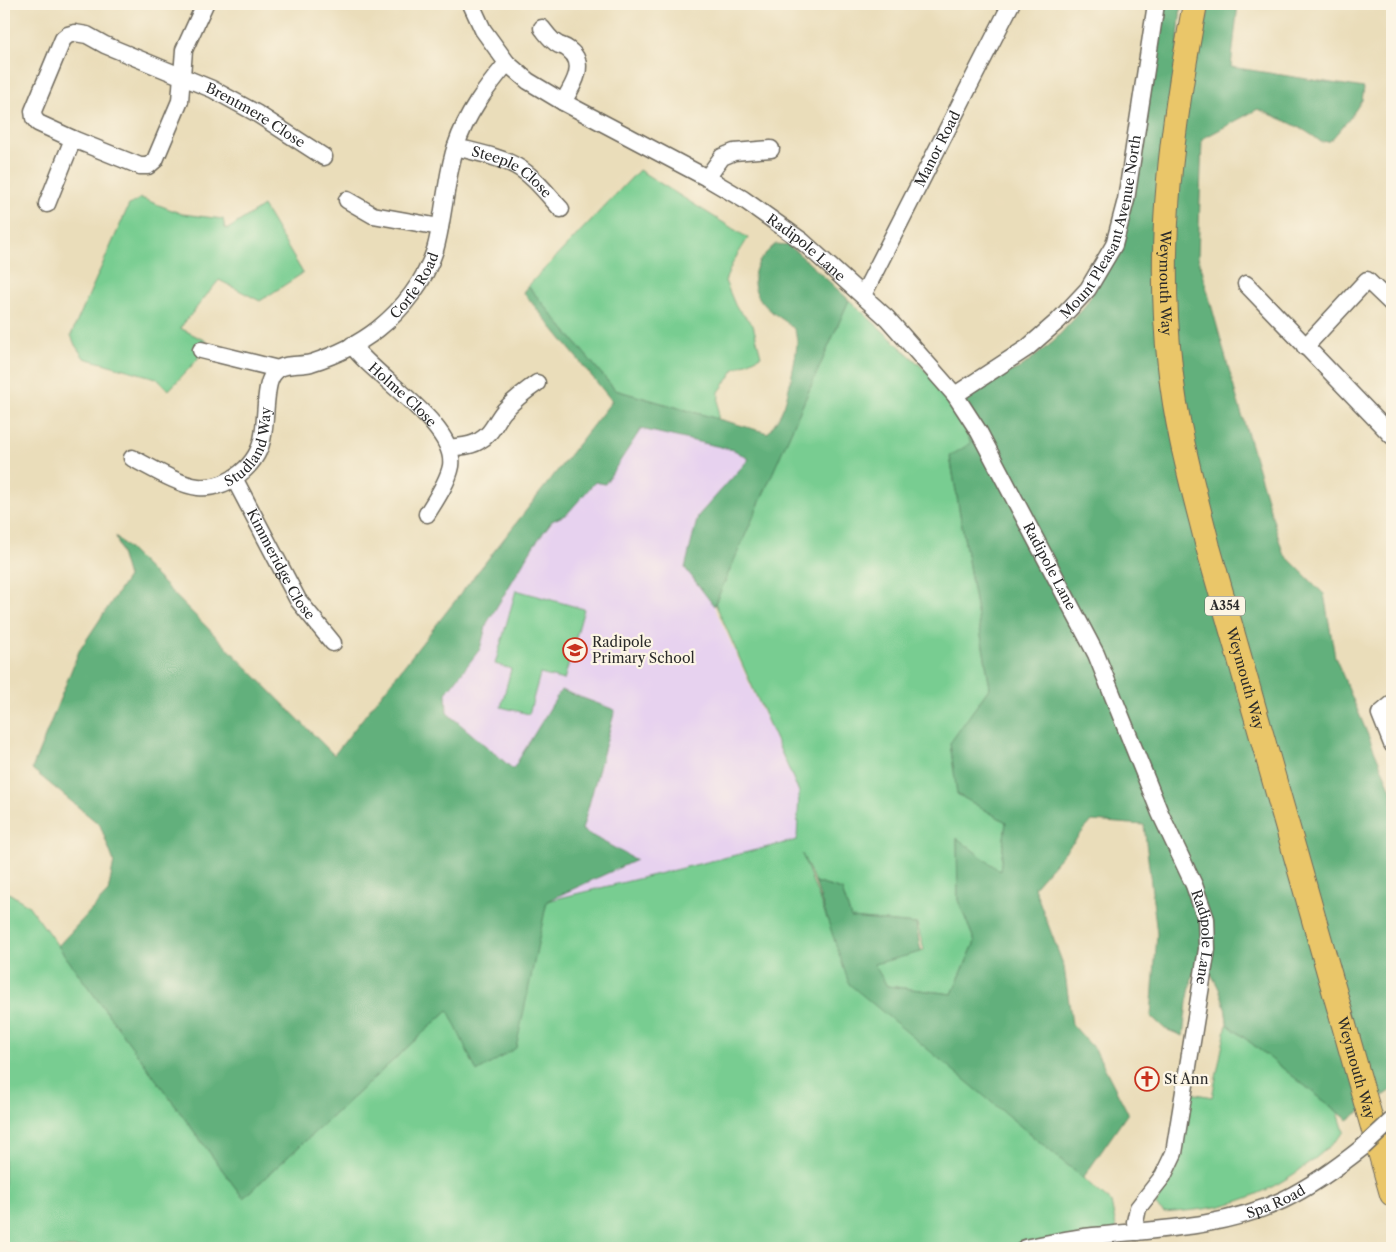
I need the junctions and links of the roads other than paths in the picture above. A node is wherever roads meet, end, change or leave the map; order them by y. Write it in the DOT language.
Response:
graph roads {
  1 [pos="205,4"];
  2 [pos="471,4"];
  3 [pos="1011,4"];
  4 [pos="1156,4"];
  5 [pos="1195,4"];
  6 [pos="542,28"];
  7 [pos="508,63"];
  8 [pos="182,78"];
  9 [pos="564,102"];
  10 [pos="73,139"];
  11 [pos="456,147"];
  12 [pos="770,149"];
  13 [pos="324,156"];
  14 [pos="707,178"];
  15 [pos="347,200"];
  16 [pos="47,204"];
  17 [pos="561,209"];
  18 [pos="440,227"];
  19 [pos="1246,284"];
  20 [pos="862,294"];
  21 [pos="1392,304"];
  22 [pos="352,345"];
  23 [pos="1305,347"];
  24 [pos="201,350"];
  25 [pos="278,369"];
  26 [pos="537,384"];
  27 [pos="955,395"];
  28 [pos="1392,436"];
  29 [pos="449,448"];
  30 [pos="132,458"];
  31 [pos="234,478"];
  32 [pos="427,514"];
  33 [pos="333,643"];
  34 [pos="1392,704"];
  35 [pos="1392,744"];
  36 [pos="1392,1120"];
  37 [pos="1392,1194"];
  38 [pos="1137,1232"];
  39 [pos="1025,1248"];
  1 -- 8 [label="street"];
  2 -- 7 [label="street, Radipole Lane"];
  3 -- 20 [label="street, Manor Road"];
  4 -- 27 [label="street, Mount Pleasant Avenue North"];
  5 -- 37 [label="highway, Weymouth Way / A354"];
  6 -- 9 [label="street"];
  7 -- 9 [label="street, Radipole Lane"];
  7 -- 11 [label="street, Corfe Road"];
  8 -- 10 [label="street"];
  8 -- 10 [label="street, Brentmere Close"];
  8 -- 13 [label="street, Brentmere Close"];
  9 -- 14 [label="street, Radipole Lane"];
  10 -- 16 [label="street"];
  11 -- 17 [label="street, Steeple Close"];
  11 -- 18 [label="street, Corfe Road"];
  12 -- 14 [label="street"];
  14 -- 20 [label="street, Radipole Lane"];
  15 -- 18 [label="street"];
  18 -- 22 [label="street, Corfe Road"];
  19 -- 23 [label="street"];
  20 -- 27 [label="street, Radipole Lane"];
  21 -- 23 [label="street"];
  22 -- 25 [label="street, Corfe Road"];
  22 -- 29 [label="street, Holme Close"];
  23 -- 28 [label="street"];
  24 -- 25 [label="street, Corfe Road"];
  25 -- 31 [label="street, Studland Way"];
  26 -- 29 [label="street"];
  27 -- 38 [label="street, Radipole Lane"];
  29 -- 32 [label="street"];
  30 -- 31 [label="street, Studland Way"];
  31 -- 33 [label="street, Kimmeridge Close"];
  34 -- 35 [label="street"];
  36 -- 38 [label="street, Spa Road, bridge"];
  38 -- 39 [label="street"];
}
